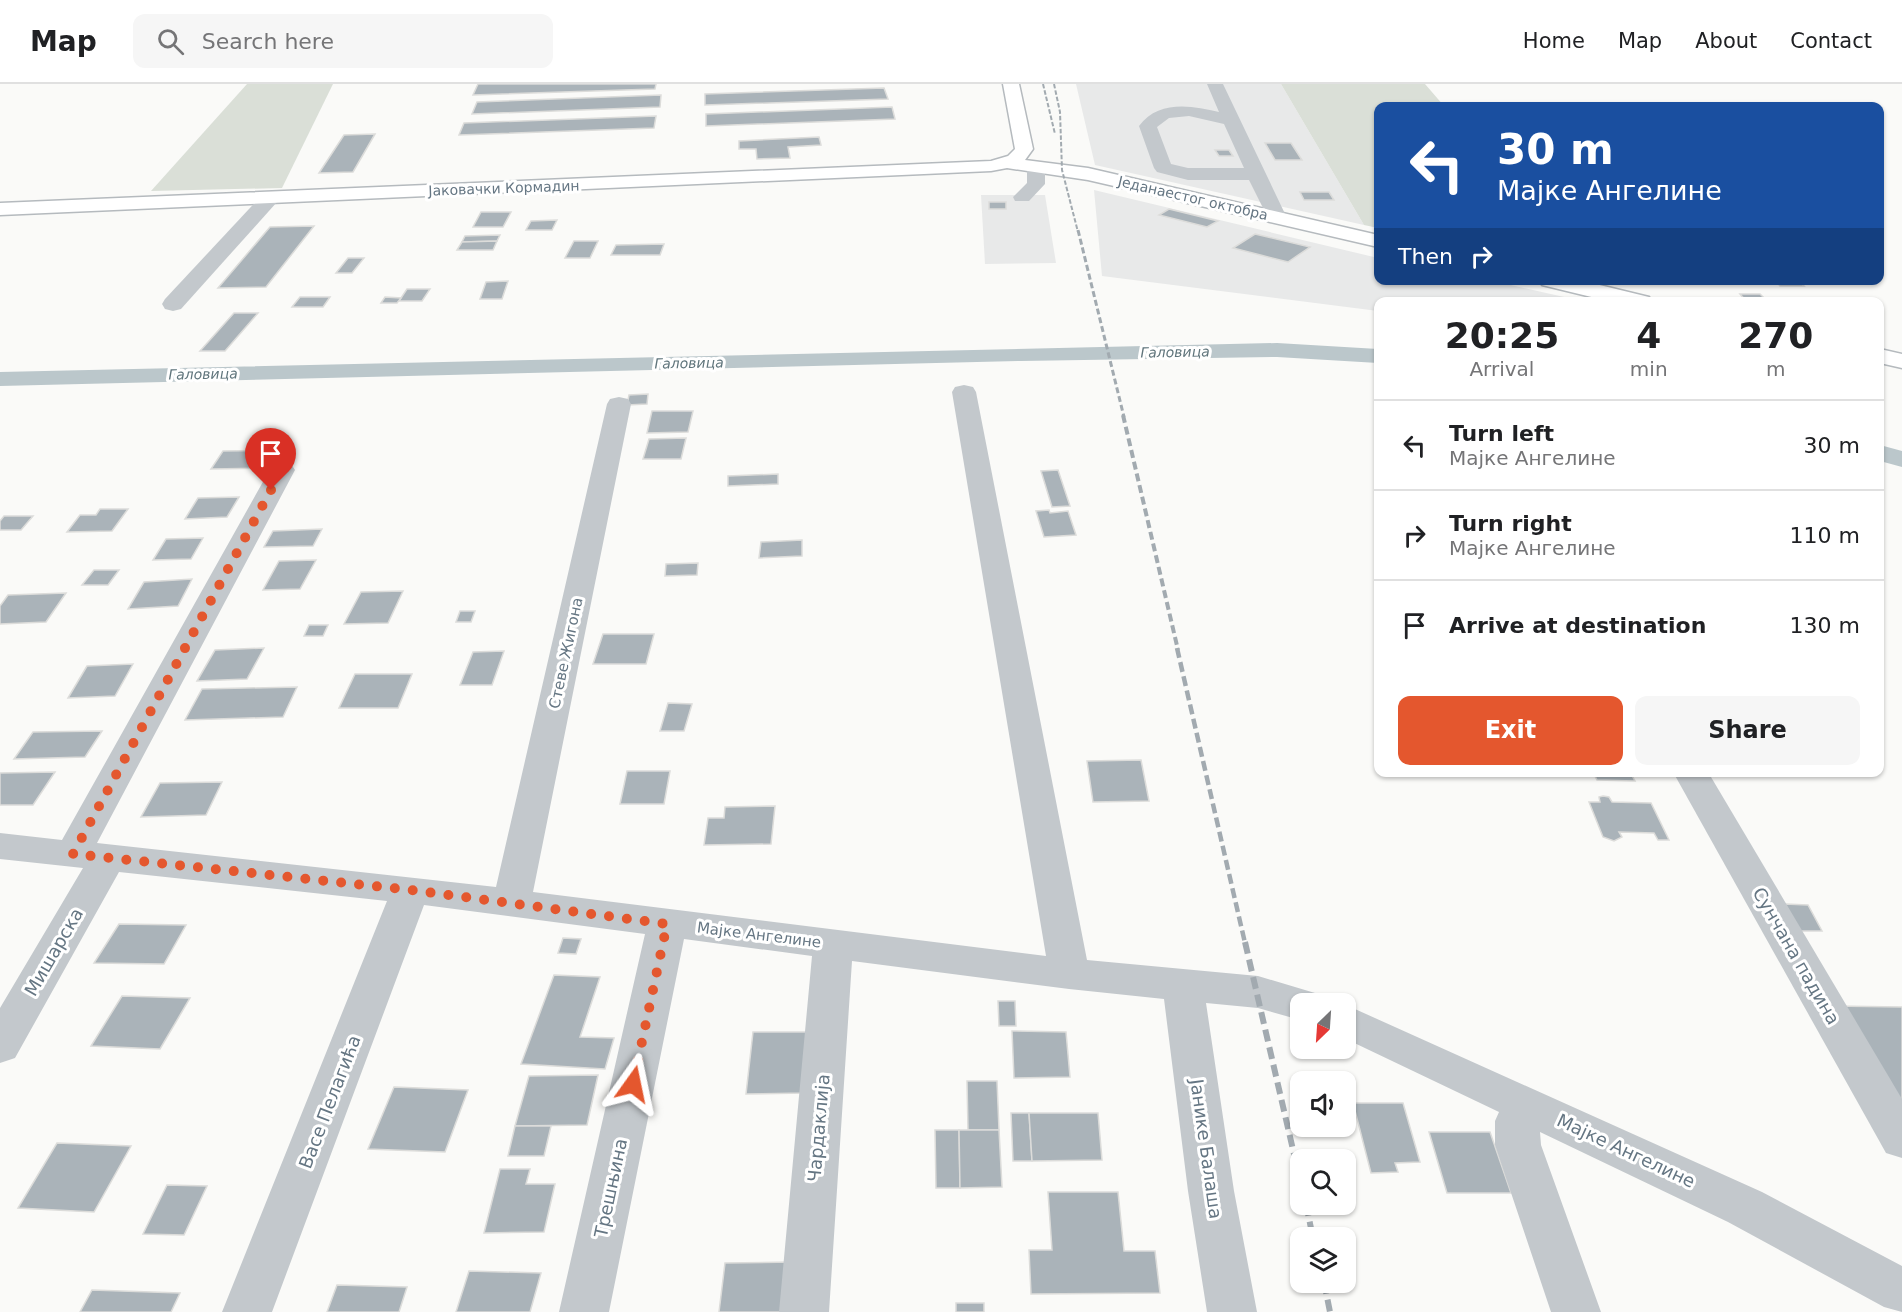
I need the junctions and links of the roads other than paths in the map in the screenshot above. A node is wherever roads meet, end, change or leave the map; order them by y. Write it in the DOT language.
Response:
graph roads {
  1 [pos="1011,84"];
  2 [pos="1215,84"];
  3 [pos="1231,121"];
  4 [pos="1007,163"];
  5 [pos="1035,167"];
  6 [pos="1256,174"];
  7 [pos="1022,196"];
  8 [pos="270,198"];
  9 [pos="0,209"];
  10 [pos="1277,218"];
  11 [pos="1374,240"];
  12 [pos="1571,285"];
  13 [pos="1620,297"];
  14 [pos="173,304"];
  15 [pos="1884,357"];
  16 [pos="1902,361"];
  17 [pos="964,392"];
  18 [pos="619,404"];
  19 [pos="282,470"];
  20 [pos="1693,777"];
  21 [pos="0,846"];
  22 [pos="90,856"];
  23 [pos="411,890"];
  24 [pos="512,902"];
  25 [pos="667,924"];
  26 [pos="833,944"];
  27 [pos="1070,974"];
  28 [pos="1183,986"];
  29 [pos="1290,1001"];
  30 [pos="1356,1026"];
  31 [pos="0,1046"];
  32 [pos="1526,1104"];
  33 [pos="1902,1139"];
  34 [pos="1902,1291"];
  35 [pos="247,1312"];
  36 [pos="584,1312"];
  37 [pos="804,1312"];
  38 [pos="1232,1312"];
  39 [pos="1576,1312"];
  1 -- 4 [label="main road"];
  2 -- 3 [label="street"];
  3 -- 6 [label="street"];
  3 -- 6 [label="street"];
  4 -- 5 [label="main road, Једанаестог октобра"];
  4 -- 8 [label="main road, Јаковачки Кормадин"];
  5 -- 7 [label="street"];
  5 -- 10 [label="main road, Једанаестог октобра"];
  6 -- 10 [label="street"];
  8 -- 9 [label="main road, Јаковачки Кормадин"];
  8 -- 14 [label="street"];
  10 -- 11 [label="main road, Једанаестог октобра"];
  12 -- 13 [label="main road"];
  15 -- 16 [label="main road"];
  17 -- 27 [label="street"];
  18 -- 24 [label="street, Стеве Жигона"];
  19 -- 22 [label="street"];
  20 -- 33 [label="street, Сунчана падина"];
  21 -- 22 [label="street, Мајке Ангелине"];
  22 -- 23 [label="street, Мајке Ангелине"];
  22 -- 31 [label="street, Мишарска"];
  23 -- 24 [label="street, Мајке Ангелине"];
  23 -- 35 [label="street, Васе Пелагића"];
  24 -- 25 [label="street, Мајке Ангелине"];
  25 -- 26 [label="street, Мајке Ангелине"];
  25 -- 36 [label="street, Трешњина"];
  26 -- 27 [label="street, Мајке Ангелине"];
  26 -- 37 [label="street, Чардаклија"];
  27 -- 28 [label="street, Мајке Ангелине"];
  28 -- 29 [label="street, Мајке Ангелине"];
  28 -- 38 [label="street, Јанике Балаша"];
  30 -- 32 [label="street, Мајке Ангелине"];
  32 -- 34 [label="street, Мајке Ангелине"];
  32 -- 39 [label="street"];
}
